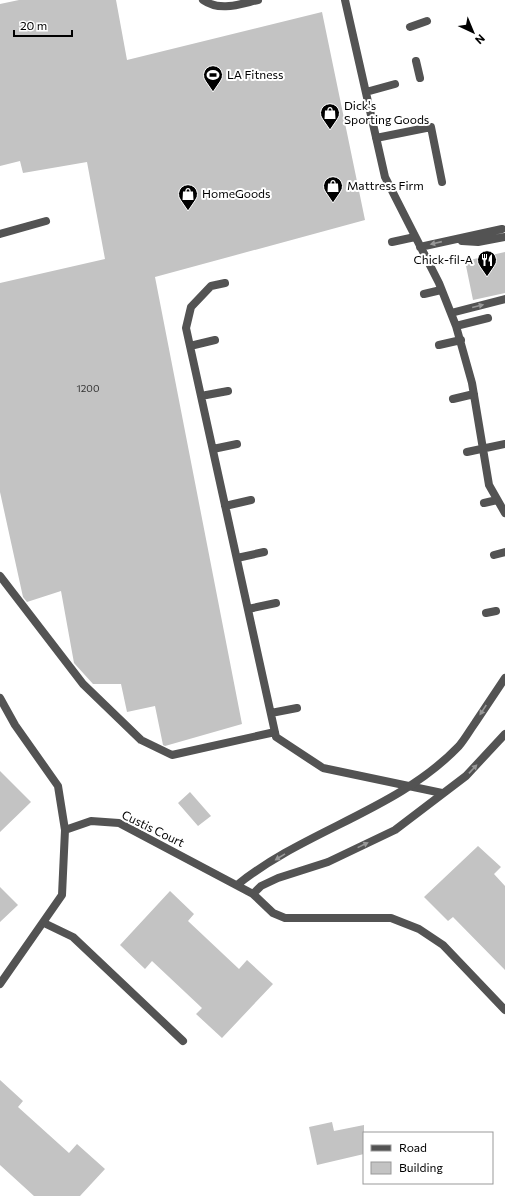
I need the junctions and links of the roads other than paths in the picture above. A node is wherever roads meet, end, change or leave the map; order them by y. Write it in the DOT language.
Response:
graph roads {
  1 [pos="203,0"];
  2 [pos="258,0"];
  3 [pos="345,0"];
  4 [pos="427,21"];
  5 [pos="410,27"];
  6 [pos="416,61"];
  7 [pos="420,78"];
  8 [pos="395,84"];
  9 [pos="366,92"];
  10 [pos="376,138"];
  11 [pos="442,182"];
  12 [pos="46,221"];
  13 [pos="502,229"];
  14 [pos="0,234"];
  15 [pos="415,237"];
  16 [pos="505,237"];
  17 [pos="452,240"];
  18 [pos="392,242"];
  19 [pos="420,247"];
  20 [pos="225,283"];
  21 [pos="441,290"];
  22 [pos="424,294"];
  23 [pos="505,299"];
  24 [pos="451,313"];
  25 [pos="488,318"];
  26 [pos="456,326"];
  27 [pos="215,340"];
  28 [pos="461,340"];
  29 [pos="439,345"];
  30 [pos="190,346"];
  31 [pos="228,391"];
  32 [pos="474,394"];
  33 [pos="201,396"];
  34 [pos="453,399"];
  35 [pos="237,444"];
  36 [pos="505,444"];
  37 [pos="213,449"];
  38 [pos="483,449"];
  39 [pos="467,452"];
  40 [pos="251,500"];
  41 [pos="497,500"];
  42 [pos="484,503"];
  43 [pos="225,506"];
  44 [pos="505,513"];
  45 [pos="264,552"];
  46 [pos="505,552"];
  47 [pos="494,555"];
  48 [pos="237,558"];
  49 [pos="0,576"];
  50 [pos="276,603"];
  51 [pos="248,609"];
  52 [pos="496,611"];
  53 [pos="486,613"];
  54 [pos="505,678"];
  55 [pos="0,698"];
  56 [pos="297,708"];
  57 [pos="271,714"];
  58 [pos="275,732"];
  59 [pos="505,734"];
  60 [pos="411,786"];
  61 [pos="442,792"];
  62 [pos="65,830"];
  63 [pos="237,885"];
  64 [pos="253,894"];
  65 [pos="44,923"];
  66 [pos="0,984"];
  67 [pos="505,1010"];
  68 [pos="183,1041"];
  1 -- 2 [label="street"];
  3 -- 9 [label="street"];
  4 -- 5 [label="street"];
  6 -- 7 [label="street"];
  8 -- 9 [label="street"];
  9 -- 10 [label="street"];
  10 -- 11 [label="street"];
  10 -- 15 [label="street"];
  12 -- 14 [label="street"];
  13 -- 17 [label="street"];
  15 -- 18 [label="street"];
  15 -- 19 [label="street"];
  16 -- 17 [label="street"];
  17 -- 19 [label="street, one-way"];
  19 -- 21 [label="street"];
  20 -- 30 [label="street"];
  21 -- 22 [label="street"];
  21 -- 24 [label="street"];
  24 -- 23 [label="street, one-way"];
  24 -- 26 [label="street"];
  25 -- 26 [label="street"];
  26 -- 28 [label="street"];
  27 -- 30 [label="street"];
  28 -- 29 [label="street"];
  28 -- 32 [label="street"];
  30 -- 33 [label="street"];
  31 -- 33 [label="street"];
  32 -- 34 [label="street"];
  32 -- 38 [label="street"];
  33 -- 37 [label="street"];
  35 -- 37 [label="street"];
  36 -- 38 [label="street"];
  37 -- 43 [label="street"];
  38 -- 39 [label="street"];
  38 -- 41 [label="street"];
  40 -- 43 [label="street"];
  41 -- 42 [label="street"];
  41 -- 44 [label="street"];
  43 -- 48 [label="street"];
  45 -- 48 [label="street"];
  46 -- 47 [label="street"];
  48 -- 51 [label="street"];
  49 -- 58 [label="street"];
  50 -- 51 [label="street"];
  51 -- 57 [label="street"];
  52 -- 53 [label="street"];
  54 -- 60 [label="street, one-way"];
  55 -- 62 [label="street"];
  56 -- 57 [label="street"];
  57 -- 58 [label="street"];
  58 -- 60 [label="street"];
  61 -- 59 [label="street, one-way"];
  60 -- 61 [label="street"];
  60 -- 63 [label="street, one-way"];
  64 -- 61 [label="street, one-way"];
  62 -- 63 [label="street, Custis Court"];
  62 -- 65 [label="street"];
  63 -- 64 [label="street, Custis Court"];
  64 -- 67 [label="street, Custis Court"];
  65 -- 66 [label="street"];
  65 -- 68 [label="street"];
}
